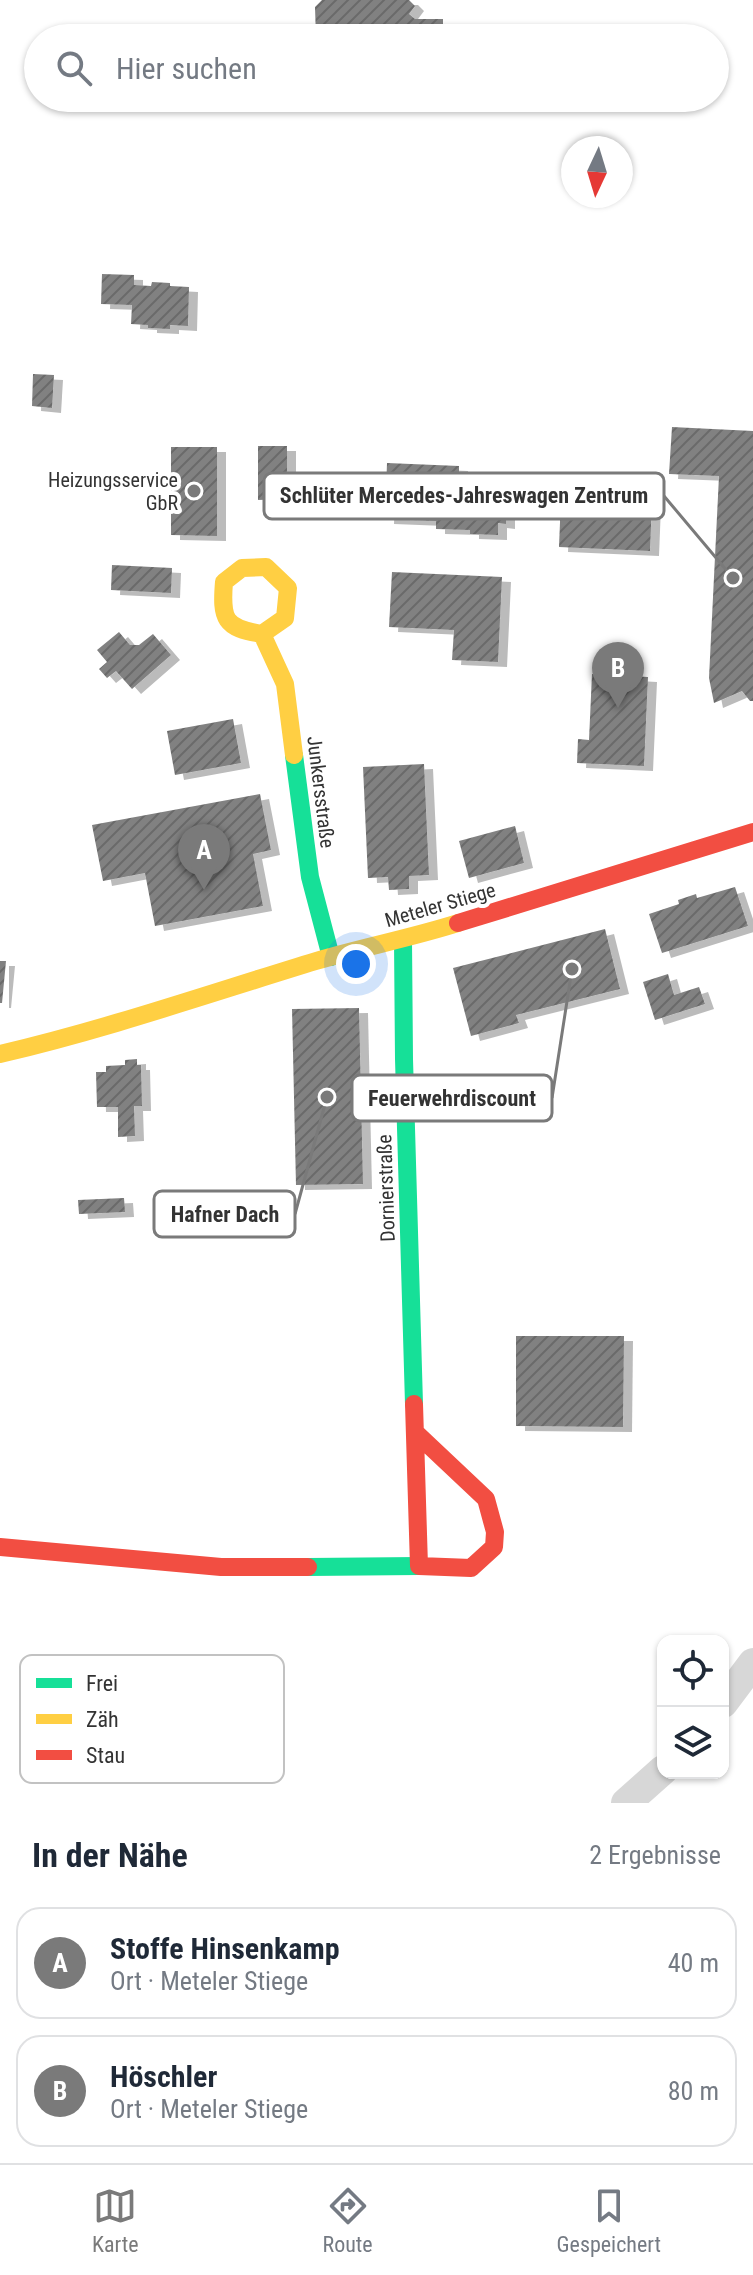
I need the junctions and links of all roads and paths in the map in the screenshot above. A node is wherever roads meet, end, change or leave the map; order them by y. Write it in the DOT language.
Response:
graph roads {
  1 [pos="262,634"];
  2 [pos="753,832"];
  3 [pos="403,940"];
  4 [pos="331,957"];
  5 [pos="0,1054"];
  6 [pos="416,1433"];
  7 [pos="0,1547"];
  8 [pos="419,1566"];
  9 [pos="753,1663"];
  10 [pos="729,1695"];
  11 [pos="657,1775"];
  12 [pos="626,1803"];
  1 -- 4 [label="street, Junkersstraße"];
  2 -- 3 [label="street, Meteler Stiege"];
  3 -- 4 [label="street, Meteler Stiege"];
  3 -- 6 [label="street, Dornierstraße"];
  4 -- 5 [label="street, Meteler Stiege"];
  6 -- 8 [label="street, Dornierstraße"];
  6 -- 8 [label="street"];
  7 -- 8 [label="street"];
  9 -- 10 [label="street"];
  11 -- 12 [label="street"];
}
